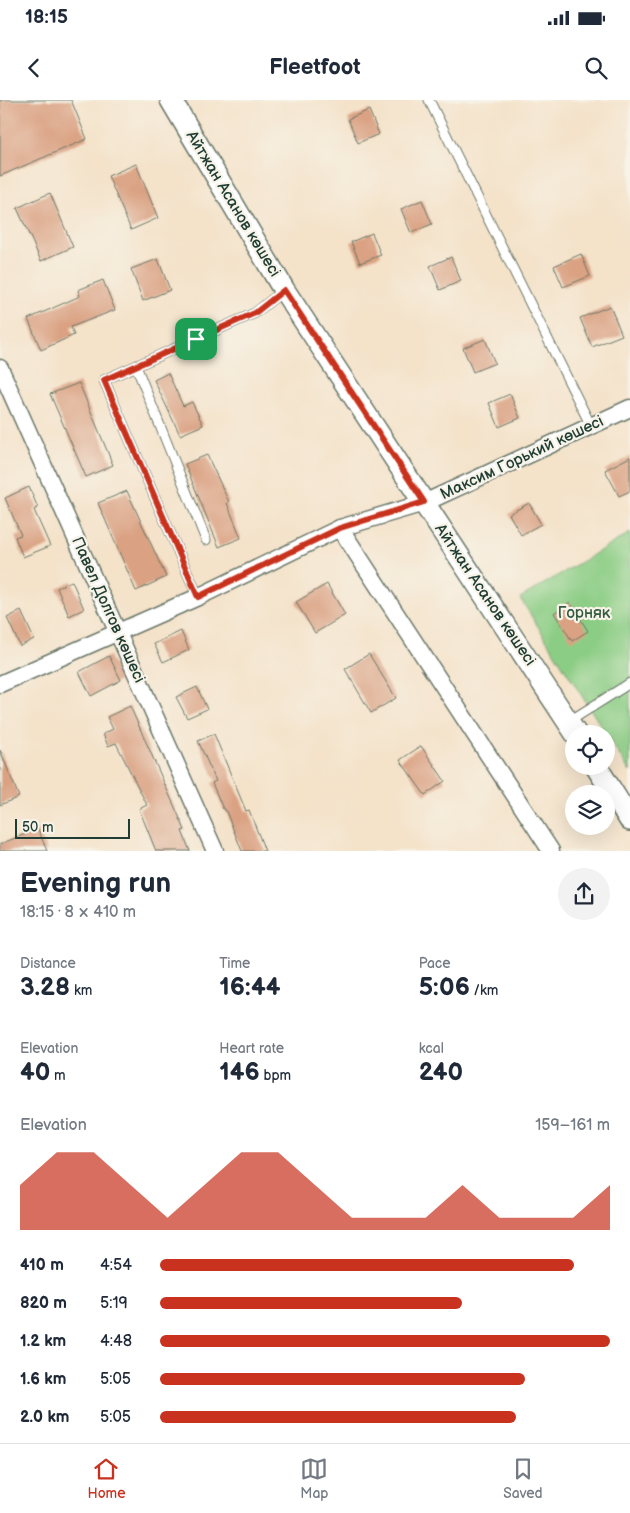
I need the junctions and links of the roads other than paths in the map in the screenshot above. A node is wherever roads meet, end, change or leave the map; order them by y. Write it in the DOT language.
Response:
graph roads {
  1 [pos="171,100"];
  2 [pos="429,100"];
  3 [pos="284,290"];
  4 [pos="136,366"];
  5 [pos="0,368"];
  6 [pos="630,408"];
  7 [pos="591,426"];
  8 [pos="424,502"];
  9 [pos="340,528"];
  10 [pos="206,540"];
  11 [pos="198,597"];
  12 [pos="118,632"];
  13 [pos="630,683"];
  14 [pos="0,684"];
  15 [pos="570,725"];
  16 [pos="576,725"];
  17 [pos="602,775"];
  18 [pos="630,820"];
  19 [pos="216,850"];
  20 [pos="551,850"];
  1 -- 3 [label="street, Айтжан Асанов көшесі"];
  2 -- 7 [label="lane"];
  3 -- 4 [label="lane"];
  3 -- 8 [label="street, Айтжан Асанов көшесі"];
  4 -- 10 [label="lane"];
  4 -- 11 [label="lane"];
  5 -- 12 [label="street, Павел Долгов көшесі"];
  6 -- 7 [label="street, Максим Горький көшесі"];
  7 -- 8 [label="street, Максим Горький көшесі"];
  8 -- 9 [label="street, Максим Горький көшесі"];
  8 -- 15 [label="street, Айтжан Асанов көшесі"];
  9 -- 11 [label="street, Максим Горький көшесі"];
  9 -- 20 [label="street"];
  11 -- 12 [label="street, Максим Горький көшесі"];
  12 -- 14 [label="street, Максим Горький көшесі"];
  12 -- 19 [label="street, Павел Долгов көшесі"];
  13 -- 16 [label="lane"];
  17 -- 18 [label="street"];
}
